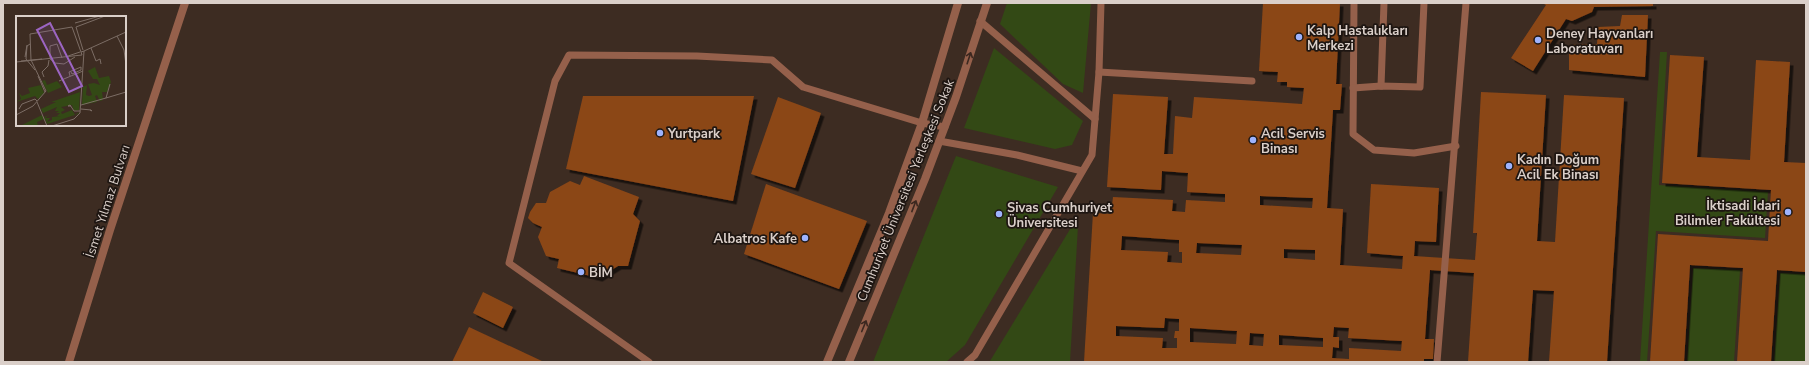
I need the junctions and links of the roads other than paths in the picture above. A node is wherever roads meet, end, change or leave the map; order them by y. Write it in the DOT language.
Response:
graph roads {
  1 [pos="184,3"];
  2 [pos="958,3"];
  3 [pos="987,3"];
  4 [pos="1101,3"];
  5 [pos="1354,3"];
  6 [pos="1384,3"];
  7 [pos="1424,3"];
  8 [pos="1466,3"];
  9 [pos="980,21"];
  10 [pos="1100,72"];
  11 [pos="1252,81"];
  12 [pos="1381,86"];
  13 [pos="1353,88"];
  14 [pos="1095,119"];
  15 [pos="922,123"];
  16 [pos="945,127"];
  17 [pos="939,141"];
  18 [pos="1456,146"];
  19 [pos="1082,171"];
  20 [pos="69,362"];
  21 [pos="649,362"];
  22 [pos="827,362"];
  23 [pos="849,362"];
  24 [pos="967,362"];
  25 [pos="1437,362"];
  1 -- 20 [label="street, İsmet Yılmaz Bulvarı"];
  2 -- 15 [label="street, Cumhuriyet Üniversitesi Yerleşkesi Sokak"];
  3 -- 9 [label="street, Cumhuriyet Üniversitesi Yerleşkesi Sokak"];
  4 -- 10 [label="lane"];
  5 -- 13 [label="lane"];
  6 -- 12 [label="lane"];
  7 -- 12 [label="lane"];
  8 -- 18 [label="lane"];
  9 -- 14 [label="lane"];
  16 -- 9 [label="street, Cumhuriyet Üniversitesi Yerleşkesi Sokak, one-way"];
  10 -- 11 [label="lane"];
  10 -- 14 [label="lane"];
  12 -- 13 [label="lane"];
  13 -- 18 [label="lane"];
  14 -- 19 [label="lane"];
  15 -- 16 [label="lane"];
  15 -- 21 [label="lane"];
  15 -- 22 [label="street, Cumhuriyet Üniversitesi Yerleşkesi Sokak"];
  16 -- 17 [label="street, Cumhuriyet Üniversitesi Yerleşkesi Sokak"];
  17 -- 19 [label="lane"];
  23 -- 17 [label="street, Cumhuriyet Üniversitesi Yerleşkesi Sokak, one-way"];
  18 -- 25 [label="lane"];
  19 -- 24 [label="lane"];
}
